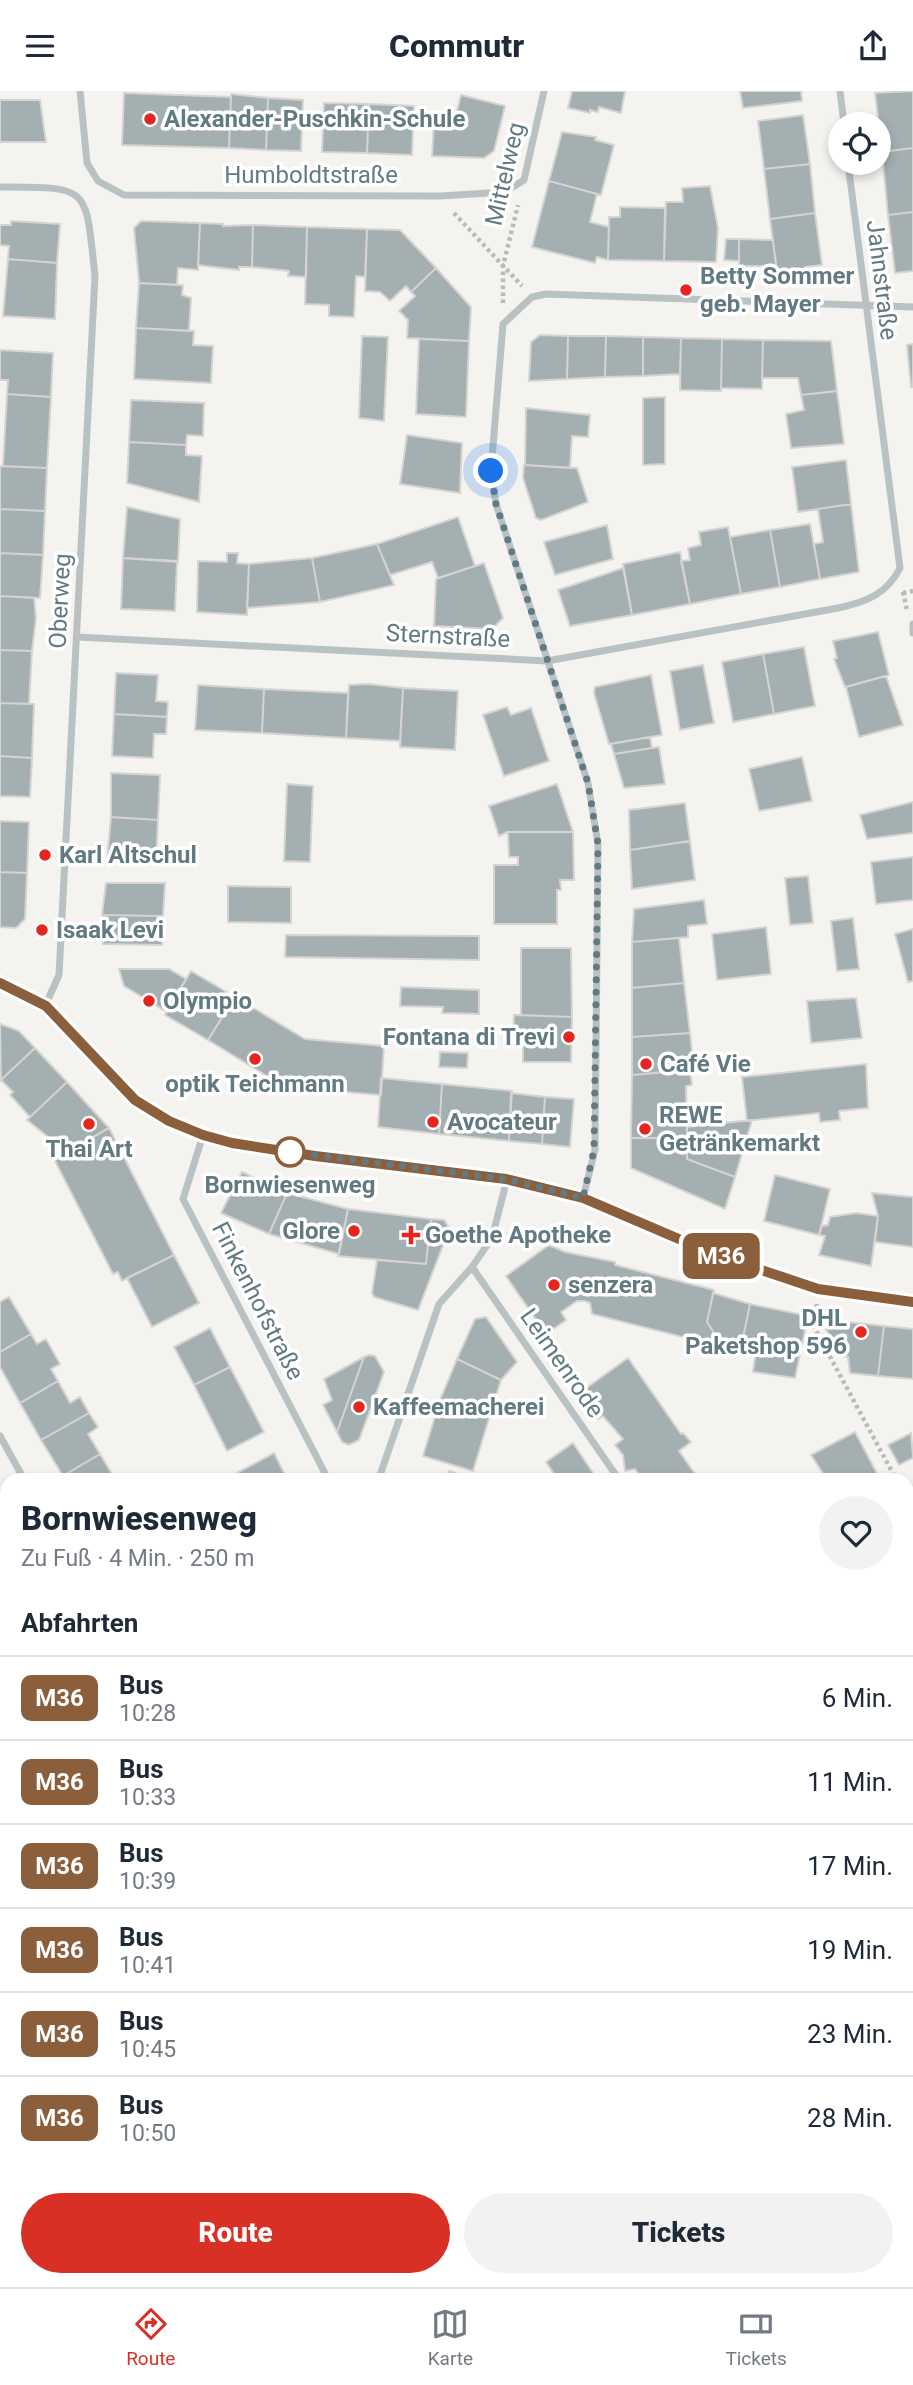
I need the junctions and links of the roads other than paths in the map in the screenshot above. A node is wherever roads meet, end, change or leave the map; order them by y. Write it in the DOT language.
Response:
graph roads {
  1 [pos="80,91"];
  2 [pos="544,91"];
  3 [pos="840,91"];
  4 [pos="843,112"];
  5 [pos="850,175"];
  6 [pos="524,180"];
  7 [pos="0,187"];
  8 [pos="866,305"];
  9 [pos="913,307"];
  10 [pos="891,586"];
  11 [pos="78,636"];
  12 [pos="547,661"];
  13 [pos="0,983"];
  14 [pos="46,1006"];
  15 [pos="203,1135"];
  16 [pos="506,1179"];
  17 [pos="583,1198"];
  18 [pos="472,1267"];
  19 [pos="913,1303"];
  20 [pos="0,1436"];
  21 [pos="21,1473"];
  22 [pos="325,1473"];
  23 [pos="381,1473"];
  24 [pos="614,1473"];
  1 -- 6 [label="street, Humboldtstraße"];
  2 -- 6 [label="street, Mittelweg"];
  3 -- 4 [label="street"];
  5 -- 8 [label="street, Jahnstraße"];
  7 -- 11 [label="street, Oberweg"];
  8 -- 9 [label="street"];
  8 -- 10 [label="street, Jahnstraße"];
  8 -- 12 [label="street"];
  10 -- 12 [label="street, Sternstraße"];
  11 -- 12 [label="street, Sternstraße"];
  11 -- 14 [label="street, Oberweg"];
  12 -- 17 [label="street"];
  13 -- 14 [label="street"];
  14 -- 15 [label="street"];
  15 -- 16 [label="street"];
  15 -- 22 [label="street, Finkenhofstraße"];
  16 -- 17 [label="street"];
  16 -- 18 [label="street"];
  17 -- 19 [label="street"];
  18 -- 23 [label="street"];
  18 -- 24 [label="street, Leimenrode"];
  20 -- 21 [label="street"];
}
